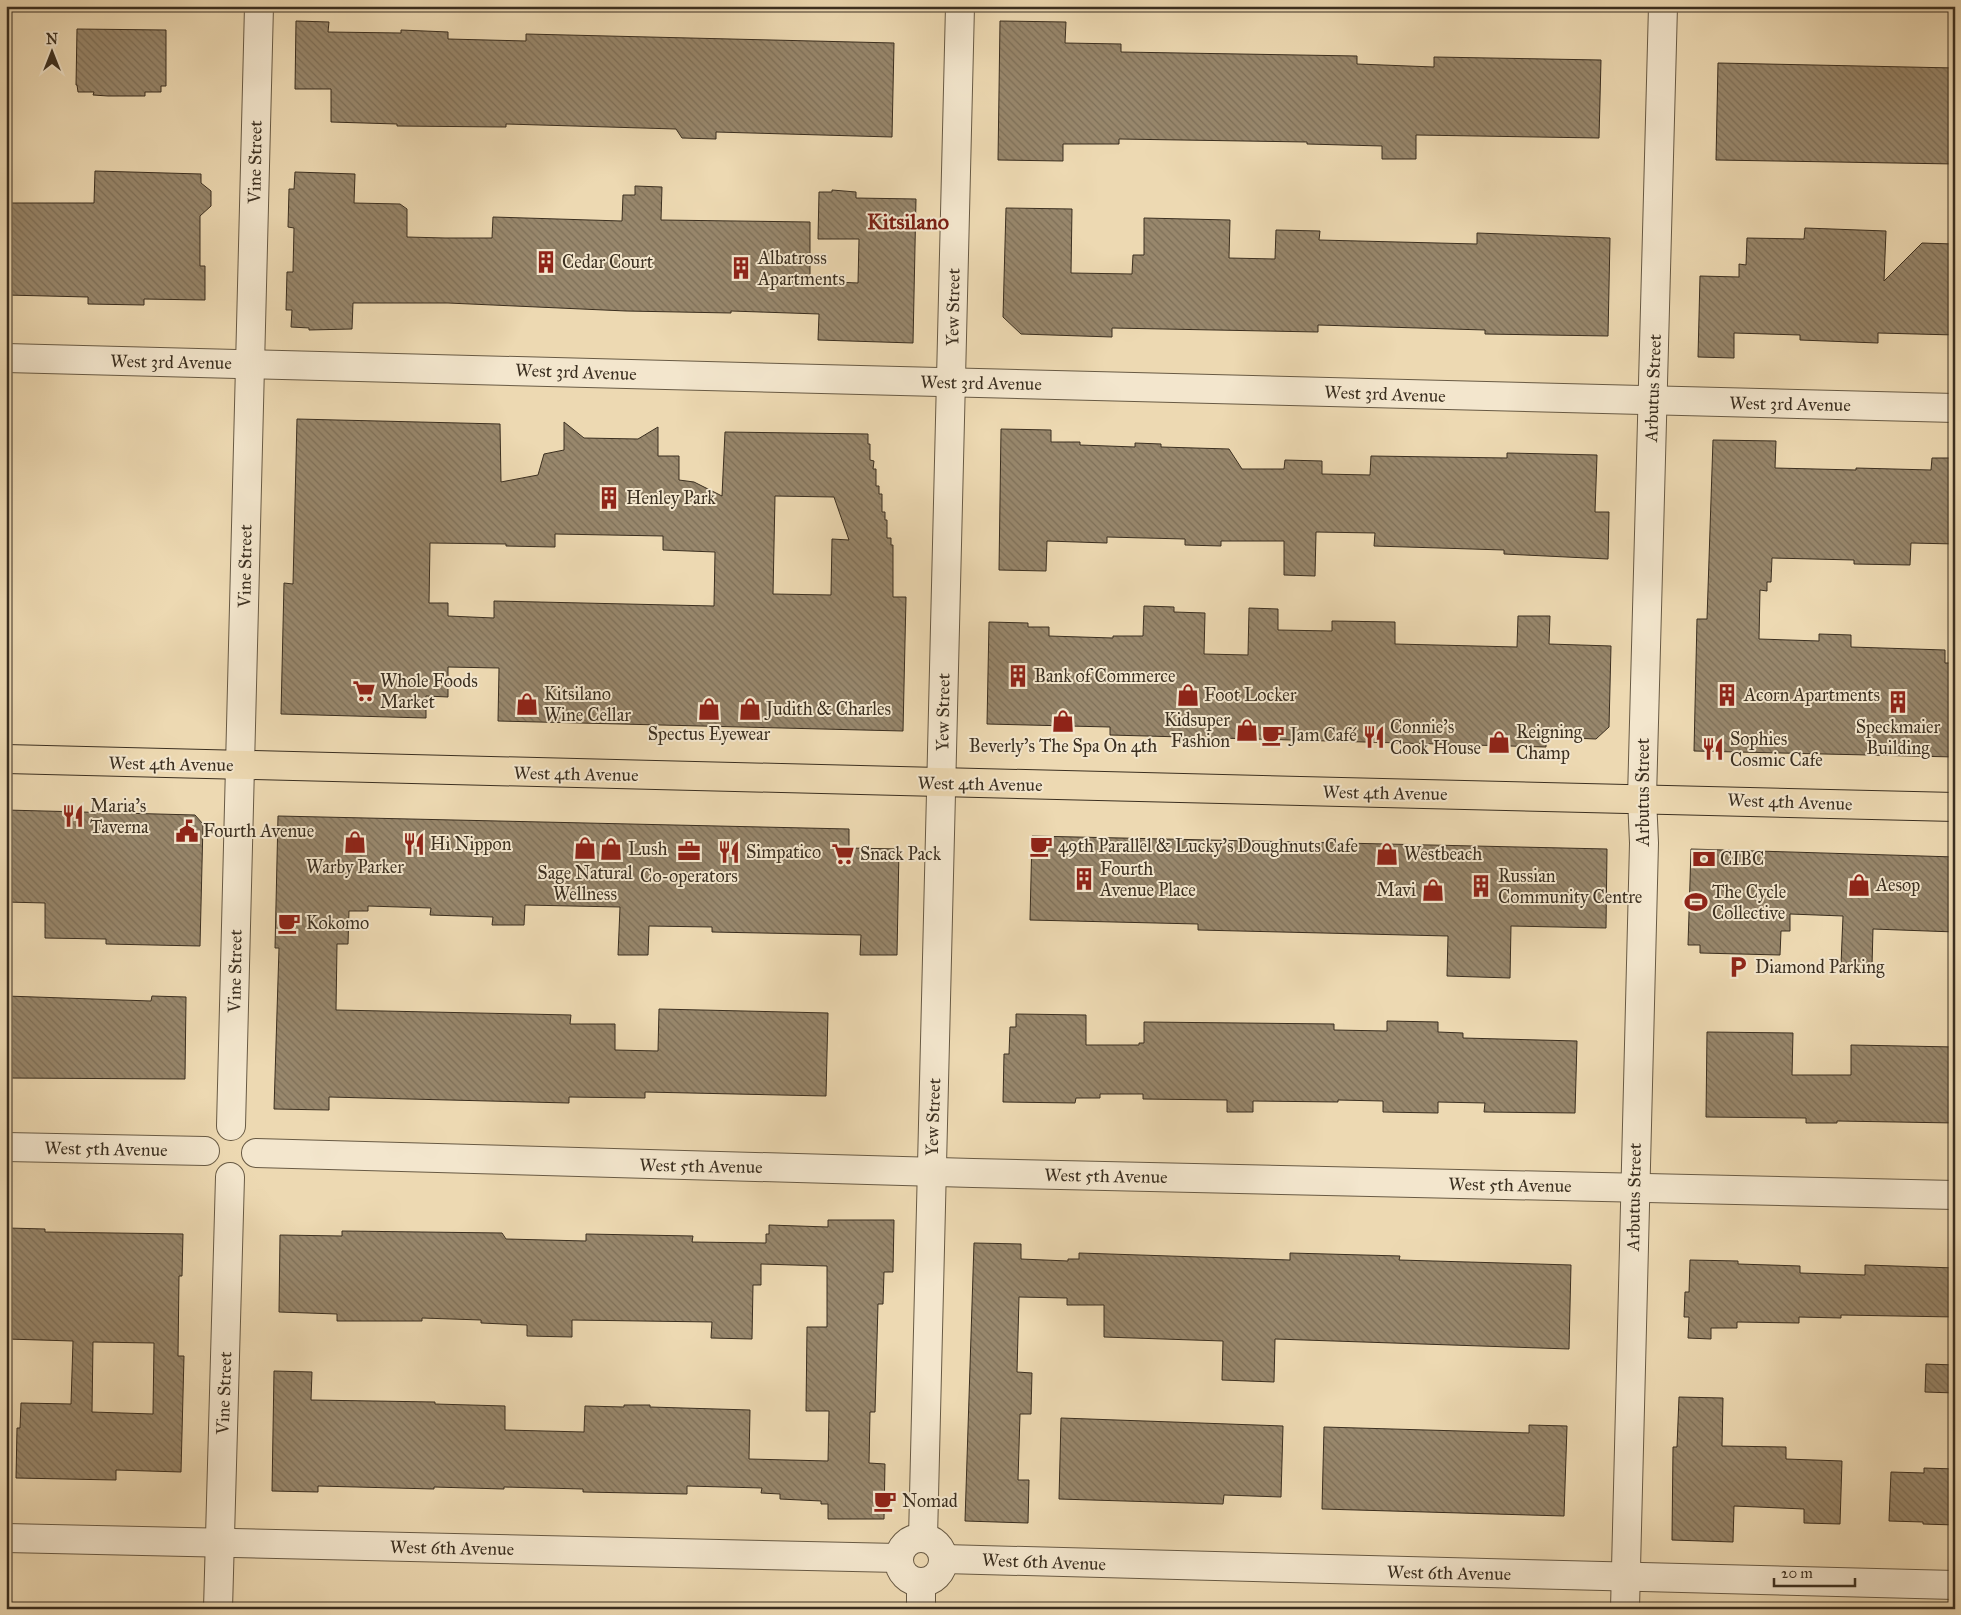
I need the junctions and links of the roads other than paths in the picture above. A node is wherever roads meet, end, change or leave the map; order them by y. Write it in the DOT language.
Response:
graph roads {
  1 [pos="258,6"];
  2 [pos="960,6"];
  3 [pos="1663,6"];
  4 [pos="6,358"];
  5 [pos="250,363"];
  6 [pos="951,382"];
  7 [pos="1652,401"];
  8 [pos="1955,408"];
  9 [pos="6,759"];
  10 [pos="240,765"];
  11 [pos="941,782"];
  12 [pos="1642,798"];
  13 [pos="1955,807"];
  14 [pos="231,1126"];
  15 [pos="6,1147"];
  16 [pos="205,1152"];
  17 [pos="256,1153"];
  18 [pos="931,1171"];
  19 [pos="230,1177"];
  20 [pos="1635,1187"];
  21 [pos="1955,1195"];
  22 [pos="6,1538"];
  23 [pos="923,1538"];
  24 [pos="220,1543"];
  25 [pos="898,1558"];
  26 [pos="944,1559"];
  27 [pos="1625,1577"];
  28 [pos="1955,1585"];
  29 [pos="921,1596"];
  30 [pos="218,1609"];
  31 [pos="1625,1609"];
  1 -- 5 [label="street, Vine Street"];
  2 -- 6 [label="street, Yew Street"];
  3 -- 7 [label="street, Arbutus Street"];
  4 -- 5 [label="street, West 3rd Avenue"];
  5 -- 6 [label="street, West 3rd Avenue"];
  5 -- 10 [label="street, Vine Street"];
  6 -- 7 [label="street, West 3rd Avenue"];
  6 -- 11 [label="street, Yew Street"];
  7 -- 8 [label="street, West 3rd Avenue"];
  7 -- 12 [label="street, Arbutus Street"];
  9 -- 10 [label="main road, West 4th Avenue"];
  10 -- 11 [label="main road, West 4th Avenue"];
  10 -- 14 [label="street, Vine Street"];
  11 -- 12 [label="main road, West 4th Avenue"];
  11 -- 18 [label="street, Yew Street"];
  12 -- 13 [label="main road, West 4th Avenue"];
  12 -- 20 [label="street, Arbutus Street"];
  14 -- 16 [label="street"];
  14 -- 17 [label="street"];
  15 -- 16 [label="street, West 5th Avenue"];
  16 -- 19 [label="street"];
  17 -- 18 [label="street, West 5th Avenue"];
  17 -- 19 [label="street"];
  18 -- 20 [label="street, West 5th Avenue"];
  18 -- 23 [label="street, Yew Street"];
  19 -- 24 [label="street, Vine Street"];
  20 -- 21 [label="street, West 5th Avenue"];
  20 -- 27 [label="street, Arbutus Street"];
  22 -- 24 [label="street, West 6th Avenue"];
  23 -- 25 [label="street"];
  23 -- 26 [label="street"];
  24 -- 25 [label="street, West 6th Avenue"];
  24 -- 30 [label="street, Vine Street"];
  25 -- 29 [label="street"];
  26 -- 27 [label="street, West 6th Avenue"];
  26 -- 29 [label="street"];
  27 -- 28 [label="street, West 6th Avenue"];
  27 -- 31 [label="street, Arbutus Street"];
}
